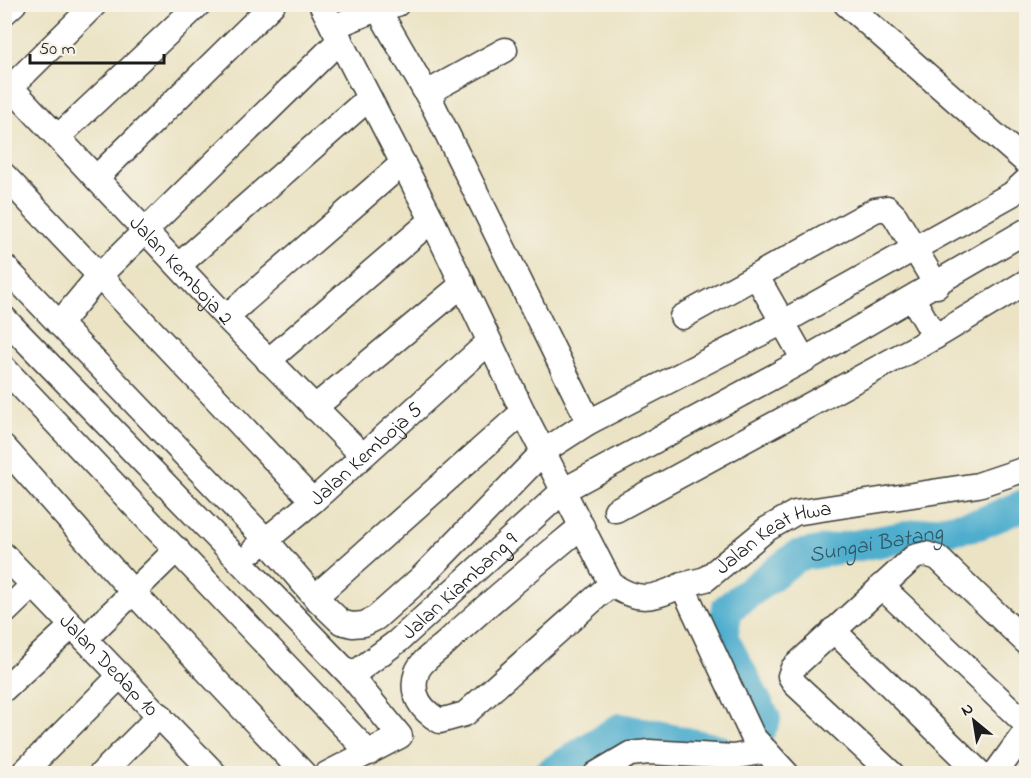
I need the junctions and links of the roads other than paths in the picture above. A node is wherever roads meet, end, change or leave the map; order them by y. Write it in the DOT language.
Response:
graph roads {
  1 [pos="14,4"];
  2 [pos="95,4"];
  3 [pos="199,4"];
  4 [pos="273,4"];
  5 [pos="321,4"];
  6 [pos="846,4"];
  7 [pos="383,6"];
  8 [pos="4,13"];
  9 [pos="336,34"];
  10 [pos="505,50"];
  11 [pos="8,84"];
  12 [pos="369,98"];
  13 [pos="432,103"];
  14 [pos="59,136"];
  15 [pos="1026,162"];
  16 [pos="404,164"];
  17 [pos="4,175"];
  18 [pos="96,178"];
  19 [pos="1026,181"];
  20 [pos="432,220"];
  21 [pos="146,230"];
  22 [pos="1026,231"];
  23 [pos="913,248"];
  24 [pos="179,265"];
  25 [pos="4,266"];
  26 [pos="99,276"];
  27 [pos="757,277"];
  28 [pos="1026,282"];
  29 [pos="463,284"];
  30 [pos="937,286"];
  31 [pos="913,299"];
  32 [pos="226,317"];
  33 [pos="682,317"];
  34 [pos="783,322"];
  35 [pos="60,324"];
  36 [pos="10,335"];
  37 [pos="935,337"];
  38 [pos="489,342"];
  39 [pos="804,360"];
  40 [pos="268,361"];
  41 [pos="4,368"];
  42 [pos="314,408"];
  43 [pos="523,412"];
  44 [pos="589,422"];
  45 [pos="4,447"];
  46 [pos="544,451"];
  47 [pos="362,454"];
  48 [pos="1026,469"];
  49 [pos="564,490"];
  50 [pos="313,501"];
  51 [pos="616,510"];
  52 [pos="582,526"];
  53 [pos="266,540"];
  54 [pos="177,549"];
  55 [pos="4,555"];
  56 [pos="239,562"];
  57 [pos="462,583"];
  58 [pos="611,584"];
  59 [pos="33,585"];
  60 [pos="682,585"];
  61 [pos="881,586"];
  62 [pos="133,592"];
  63 [pos="315,597"];
  64 [pos="483,608"];
  65 [pos="4,613"];
  66 [pos="833,630"];
  67 [pos="78,633"];
  68 [pos="398,641"];
  69 [pos="1026,642"];
  70 [pos="418,669"];
  71 [pos="120,676"];
  72 [pos="351,676"];
  73 [pos="4,689"];
  74 [pos="160,715"];
  75 [pos="1025,736"];
  76 [pos="369,753"];
  77 [pos="775,761"];
  78 [pos="213,773"];
  79 [pos="22,774"];
  80 [pos="101,774"];
  81 [pos="304,774"];
  82 [pos="327,774"];
  83 [pos="596,774"];
  84 [pos="892,774"];
  85 [pos="981,774"];
  86 [pos="995,774"];
  1 -- 8 [label="street"];
  2 -- 11 [label="street"];
  3 -- 14 [label="street"];
  4 -- 18 [label="street"];
  5 -- 9 [label="street"];
  6 -- 15 [label="street"];
  7 -- 9 [label="street"];
  7 -- 13 [label="street"];
  9 -- 12 [label="street"];
  9 -- 21 [label="street"];
  10 -- 13 [label="street"];
  11 -- 14 [label="street, Jalan Kemboja 2"];
  12 -- 16 [label="street"];
  12 -- 24 [label="street"];
  13 -- 44 [label="street"];
  14 -- 18 [label="street, Jalan Kemboja 2"];
  16 -- 20 [label="street"];
  16 -- 32 [label="street"];
  17 -- 26 [label="street"];
  18 -- 21 [label="street, Jalan Kemboja 2"];
  19 -- 23 [label="street"];
  20 -- 29 [label="street"];
  20 -- 40 [label="street"];
  21 -- 24 [label="street, Jalan Kemboja 2"];
  21 -- 26 [label="street"];
  22 -- 30 [label="street, Jalan Kiambang 9"];
  23 -- 27 [label="street"];
  23 -- 30 [label="street"];
  23 -- 34 [label="street"];
  24 -- 32 [label="street, Jalan Kemboja 2"];
  25 -- 35 [label="street"];
  26 -- 35 [label="street"];
  26 -- 50 [label="street"];
  27 -- 33 [label="street"];
  27 -- 34 [label="street"];
  28 -- 37 [label="street"];
  29 -- 38 [label="street"];
  29 -- 42 [label="street"];
  30 -- 31 [label="street, Jalan Kiambang 9"];
  31 -- 37 [label="street"];
  31 -- 39 [label="street, Jalan Kiambang 9"];
  32 -- 40 [label="street, Jalan Kemboja 2"];
  34 -- 39 [label="street"];
  34 -- 44 [label="street"];
  35 -- 53 [label="street"];
  36 -- 56 [label="street"];
  37 -- 51 [label="street"];
  38 -- 43 [label="street"];
  38 -- 47 [label="street, Jalan Kemboja 5"];
  39 -- 49 [label="street, Jalan Kiambang 9"];
  40 -- 42 [label="street, Jalan Kemboja 2"];
  41 -- 54 [label="street"];
  42 -- 47 [label="street, Jalan Kemboja 2"];
  43 -- 46 [label="street"];
  43 -- 63 [label="street"];
  44 -- 46 [label="street"];
  45 -- 62 [label="street"];
  46 -- 49 [label="street"];
  46 -- 63 [label="street"];
  47 -- 50 [label="street, Jalan Kemboja 5"];
  48 -- 60 [label="street, Jalan Keat Hwa"];
  49 -- 52 [label="street"];
  49 -- 57 [label="street, Jalan Kiambang 9"];
  50 -- 53 [label="street, Jalan Kemboja 5"];
  52 -- 58 [label="street"];
  52 -- 64 [label="street"];
  53 -- 56 [label="street, Jalan Kemboja 5"];
  53 -- 63 [label="street"];
  54 -- 62 [label="street"];
  54 -- 76 [label="street"];
  55 -- 59 [label="street, Jalan Dedap 10"];
  56 -- 72 [label="street"];
  57 -- 64 [label="street"];
  57 -- 68 [label="street, Jalan Kiambang 9"];
  58 -- 60 [label="street, Jalan Keat Hwa"];
  58 -- 70 [label="street"];
  59 -- 65 [label="street"];
  59 -- 67 [label="street, Jalan Dedap 10"];
  60 -- 77 [label="street"];
  61 -- 66 [label="street"];
  61 -- 69 [label="street"];
  61 -- 75 [label="street"];
  62 -- 67 [label="street"];
  62 -- 81 [label="street"];
  64 -- 70 [label="street"];
  66 -- 84 [label="street"];
  66 -- 85 [label="street"];
  67 -- 71 [label="street, Jalan Dedap 10"];
  67 -- 73 [label="street"];
  68 -- 70 [label="street"];
  68 -- 72 [label="street, Jalan Kiambang 9"];
  71 -- 74 [label="street, Jalan Dedap 10"];
  71 -- 79 [label="street"];
  72 -- 76 [label="street"];
  74 -- 78 [label="street, Jalan Dedap 10"];
  74 -- 80 [label="street"];
  75 -- 86 [label="street"];
  76 -- 82 [label="street"];
  77 -- 83 [label="street"];
}
